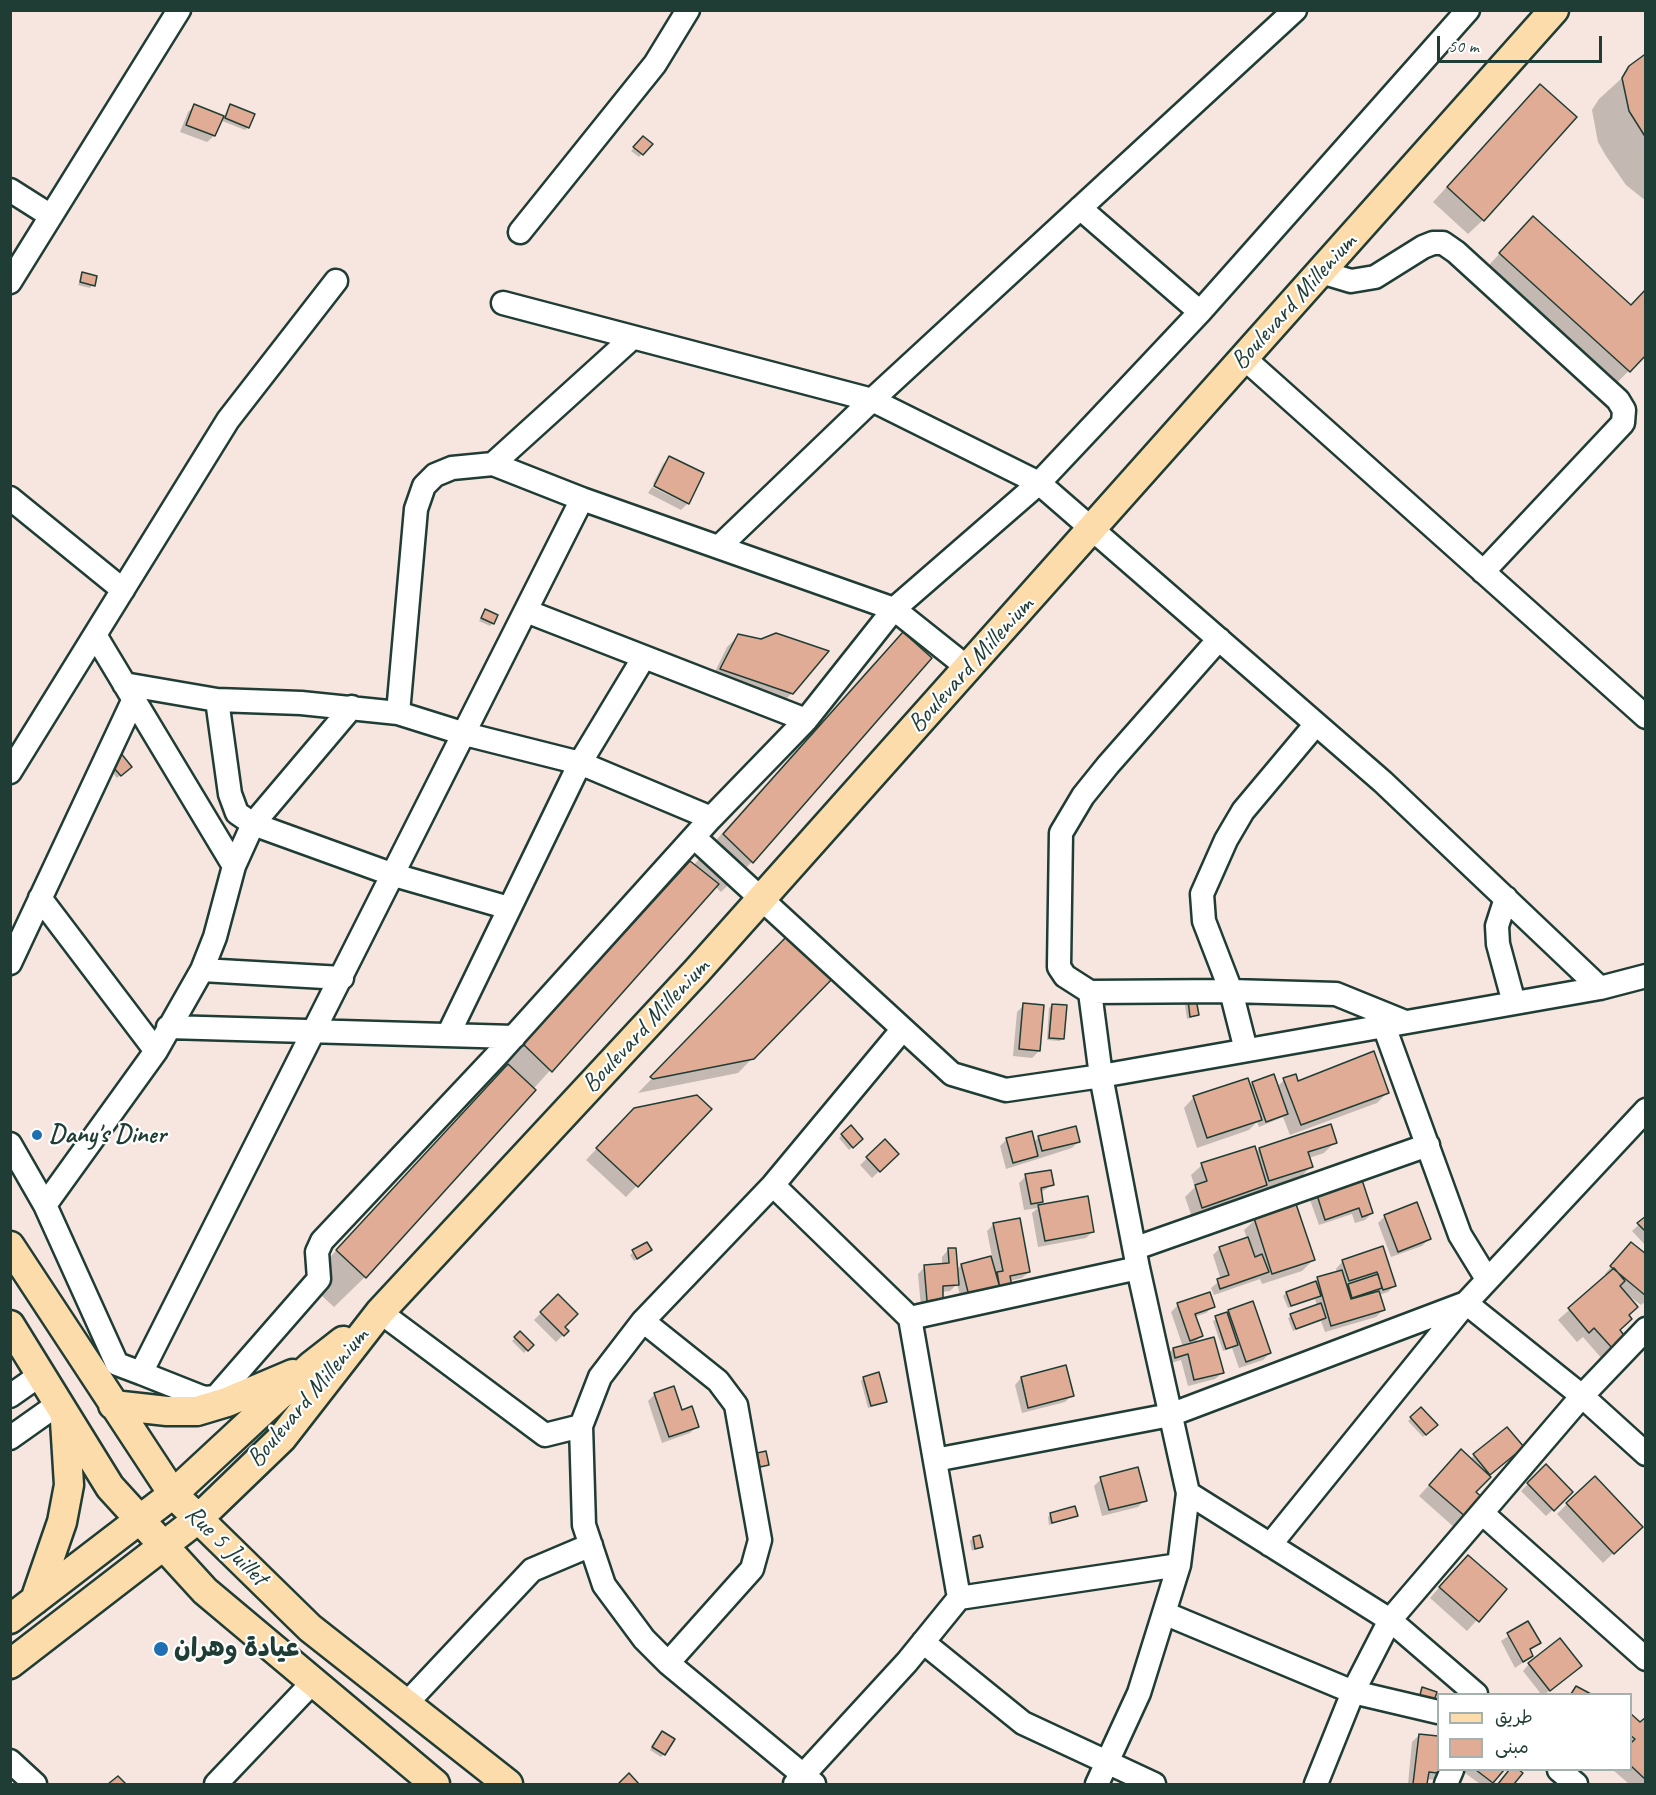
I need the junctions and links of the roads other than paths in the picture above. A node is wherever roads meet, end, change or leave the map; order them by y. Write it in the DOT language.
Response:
graph roads {
  1 [pos="178,10"];
  2 [pos="688,10"];
  3 [pos="1295,10"];
  4 [pos="1468,10"];
  5 [pos="1554,10"];
  6 [pos="10,190"];
  7 [pos="1080,208"];
  8 [pos="51,216"];
  9 [pos="520,232"];
  10 [pos="1321,272"];
  11 [pos="336,281"];
  12 [pos="10,282"];
  13 [pos="502,303"];
  14 [pos="1200,312"];
  15 [pos="632,338"];
  16 [pos="1244,358"];
  17 [pos="872,400"];
  18 [pos="494,464"];
  19 [pos="1040,483"];
  20 [pos="10,498"];
  21 [pos="582,499"];
  22 [pos="1092,528"];
  23 [pos="720,546"];
  24 [pos="1484,572"];
  25 [pos="123,590"];
  26 [pos="894,609"];
  27 [pos="526,611"];
  28 [pos="94,635"];
  29 [pos="1219,639"];
  30 [pos="644,657"];
  31 [pos="968,668"];
  32 [pos="129,693"];
  33 [pos="217,700"];
  34 [pos="352,707"];
  35 [pos="398,713"];
  36 [pos="1646,717"];
  37 [pos="806,720"];
  38 [pos="1317,724"];
  39 [pos="465,734"];
  40 [pos="580,764"];
  41 [pos="10,772"];
  42 [pos="711,818"];
  43 [pos="253,824"];
  44 [pos="695,838"];
  45 [pos="234,866"];
  46 [pos="394,875"];
  47 [pos="40,898"];
  48 [pos="763,898"];
  49 [pos="1506,898"];
  50 [pos="509,908"];
  51 [pos="10,963"];
  52 [pos="202,970"];
  53 [pos="1646,976"];
  54 [pos="342,978"];
  55 [pos="1600,988"];
  56 [pos="1231,991"];
  57 [pos="1090,992"];
  58 [pos="1514,1003"];
  59 [pos="1395,1024"];
  60 [pos="168,1027"];
  61 [pos="902,1030"];
  62 [pos="315,1033"];
  63 [pos="448,1035"];
  64 [pos="514,1037"];
  65 [pos="1246,1050"];
  66 [pos="156,1051"];
  67 [pos="1101,1076"];
  68 [pos="1646,1110"];
  69 [pos="10,1144"];
  70 [pos="1428,1145"];
  71 [pos="773,1185"];
  72 [pos="45,1205"];
  73 [pos="10,1246"];
  74 [pos="1137,1258"];
  75 [pos="1487,1279"];
  76 [pos="1466,1303"];
  77 [pos="380,1311"];
  78 [pos="910,1318"];
  79 [pos="643,1321"];
  80 [pos="10,1325"];
  81 [pos="1646,1329"];
  82 [pos="311,1366"];
  83 [pos="141,1373"];
  84 [pos="40,1374"];
  85 [pos="110,1384"];
  86 [pos="10,1396"];
  87 [pos="1582,1396"];
  88 [pos="61,1409"];
  89 [pos="1170,1415"];
  90 [pos="581,1426"];
  91 [pos="10,1438"];
  92 [pos="1646,1454"];
  93 [pos="935,1460"];
  94 [pos="1188,1493"];
  95 [pos="172,1494"];
  96 [pos="1482,1513"];
  97 [pos="198,1519"];
  98 [pos="140,1520"];
  99 [pos="591,1545"];
  100 [pos="1270,1545"];
  101 [pos="164,1546"];
  102 [pos="1179,1565"];
  103 [pos="959,1598"];
  104 [pos="35,1600"];
  105 [pos="1164,1613"];
  106 [pos="10,1619"];
  107 [pos="1390,1620"];
  108 [pos="923,1642"];
  109 [pos="1646,1659"];
  110 [pos="668,1663"];
  111 [pos="10,1664"];
  112 [pos="313,1682"];
  113 [pos="1353,1692"];
  114 [pos="1474,1693"];
  115 [pos="406,1704"];
  116 [pos="1437,1712"];
  117 [pos="10,1761"];
  118 [pos="1106,1763"];
  119 [pos="1452,1771"];
  120 [pos="1560,1771"];
  121 [pos="804,1782"];
  122 [pos="35,1785"];
  123 [pos="216,1785"];
  124 [pos="435,1785"];
  125 [pos="508,1785"];
  126 [pos="1097,1785"];
  127 [pos="1154,1785"];
  128 [pos="1316,1785"];
  129 [pos="1446,1785"];
  130 [pos="1576,1785"];
  1 -- 8 [label="street"];
  2 -- 9 [label="street"];
  3 -- 7 [label="street"];
  4 -- 14 [label="street"];
  5 -- 10 [label="main road, Boulevard Millenium"];
  6 -- 8 [label="street"];
  7 -- 14 [label="street"];
  7 -- 17 [label="street"];
  8 -- 12 [label="street"];
  10 -- 16 [label="main road, Boulevard Millenium"];
  10 -- 24 [label="street"];
  11 -- 25 [label="street"];
  13 -- 15 [label="street"];
  14 -- 19 [label="street"];
  15 -- 17 [label="street"];
  15 -- 18 [label="street"];
  16 -- 22 [label="main road, Boulevard Millenium"];
  16 -- 24 [label="street"];
  17 -- 19 [label="street"];
  17 -- 23 [label="street"];
  18 -- 21 [label="street"];
  18 -- 35 [label="street"];
  19 -- 22 [label="street"];
  19 -- 26 [label="street"];
  20 -- 25 [label="street"];
  21 -- 23 [label="street"];
  21 -- 27 [label="street"];
  22 -- 29 [label="street"];
  22 -- 31 [label="main road, Boulevard Millenium"];
  23 -- 26 [label="street"];
  24 -- 36 [label="street"];
  25 -- 28 [label="street"];
  26 -- 31 [label="street"];
  26 -- 37 [label="street"];
  27 -- 30 [label="street"];
  27 -- 39 [label="street"];
  28 -- 32 [label="street"];
  28 -- 41 [label="street"];
  29 -- 38 [label="street"];
  29 -- 57 [label="street"];
  30 -- 37 [label="street"];
  30 -- 40 [label="street"];
  31 -- 48 [label="main road, Boulevard Millenium"];
  32 -- 33 [label="street"];
  32 -- 45 [label="street"];
  32 -- 47 [label="street"];
  33 -- 34 [label="street"];
  33 -- 43 [label="street"];
  34 -- 35 [label="street"];
  34 -- 43 [label="street"];
  35 -- 39 [label="street"];
  37 -- 42 [label="street"];
  38 -- 49 [label="street"];
  38 -- 56 [label="street"];
  39 -- 40 [label="street"];
  39 -- 46 [label="street"];
  40 -- 42 [label="street"];
  40 -- 50 [label="street"];
  42 -- 44 [label="street"];
  43 -- 45 [label="street"];
  43 -- 46 [label="street"];
  44 -- 48 [label="street"];
  44 -- 64 [label="street"];
  45 -- 52 [label="street"];
  46 -- 50 [label="street"];
  46 -- 54 [label="street"];
  47 -- 51 [label="street"];
  47 -- 66 [label="street"];
  48 -- 61 [label="street"];
  48 -- 77 [label="main road, Boulevard Millenium"];
  49 -- 55 [label="street"];
  49 -- 58 [label="street"];
  50 -- 63 [label="street"];
  52 -- 54 [label="street"];
  52 -- 60 [label="street"];
  53 -- 55 [label="street"];
  54 -- 62 [label="street"];
  55 -- 58 [label="street"];
  56 -- 57 [label="street"];
  56 -- 59 [label="street"];
  56 -- 65 [label="street"];
  57 -- 67 [label="street"];
  58 -- 59 [label="street"];
  59 -- 65 [label="street"];
  59 -- 70 [label="street"];
  60 -- 62 [label="street"];
  60 -- 66 [label="street"];
  61 -- 67 [label="street"];
  61 -- 71 [label="street"];
  62 -- 63 [label="street"];
  62 -- 83 [label="street"];
  63 -- 64 [label="street"];
  64 -- 83 [label="street"];
  65 -- 67 [label="street"];
  66 -- 72 [label="street"];
  67 -- 74 [label="street"];
  68 -- 75 [label="street"];
  69 -- 72 [label="street"];
  70 -- 74 [label="street"];
  70 -- 75 [label="street"];
  71 -- 78 [label="street"];
  71 -- 79 [label="street"];
  72 -- 85 [label="street"];
  73 -- 85 [label="main road, Rue 5 Juillet"];
  74 -- 78 [label="street"];
  74 -- 89 [label="street"];
  75 -- 76 [label="street"];
  76 -- 87 [label="street"];
  76 -- 89 [label="street"];
  76 -- 100 [label="street"];
  77 -- 82 [label="main road, Boulevard Millenium"];
  77 -- 90 [label="street"];
  77 -- 97 [label="main road, Boulevard Millenium"];
  78 -- 93 [label="street"];
  79 -- 90 [label="street"];
  79 -- 110 [label="street"];
  80 -- 84 [label="main road, Rue 5 Juillet"];
  81 -- 87 [label="street"];
  82 -- 85 [label="main road"];
  82 -- 95 [label="main road, Boulevard Millenium"];
  83 -- 85 [label="street"];
  84 -- 86 [label="street"];
  84 -- 88 [label="main road, Rue 5 Juillet"];
  85 -- 95 [label="main road, Rue 5 Juillet"];
  87 -- 92 [label="street"];
  87 -- 96 [label="street"];
  88 -- 91 [label="street"];
  88 -- 98 [label="main road, Rue 5 Juillet"];
  88 -- 104 [label="main road"];
  89 -- 93 [label="street"];
  89 -- 94 [label="street"];
  90 -- 99 [label="street"];
  93 -- 103 [label="street"];
  94 -- 100 [label="street"];
  94 -- 102 [label="street"];
  95 -- 97 [label="main road, Rue 5 Juillet"];
  95 -- 98 [label="main road, Boulevard Millenium"];
  96 -- 107 [label="street"];
  96 -- 109 [label="street"];
  97 -- 101 [label="main road, Boulevard Millenium"];
  97 -- 115 [label="main road, Rue 5 Juillet"];
  98 -- 101 [label="main road, Rue 5 Juillet"];
  98 -- 104 [label="main road, Boulevard Millenium"];
  99 -- 110 [label="street"];
  99 -- 115 [label="street"];
  100 -- 107 [label="street"];
  101 -- 111 [label="main road, Boulevard Millenium"];
  101 -- 112 [label="main road, Rue 5 Juillet"];
  102 -- 103 [label="street"];
  102 -- 105 [label="street"];
  103 -- 108 [label="street"];
  104 -- 106 [label="main road, Boulevard Millenium"];
  105 -- 113 [label="street"];
  105 -- 118 [label="street"];
  107 -- 113 [label="street"];
  107 -- 114 [label="street"];
  108 -- 118 [label="street"];
  108 -- 121 [label="street"];
  110 -- 121 [label="street"];
  112 -- 123 [label="street"];
  112 -- 124 [label="main road, Rue 5 Juillet"];
  113 -- 116 [label="street"];
  113 -- 128 [label="street"];
  115 -- 125 [label="main road, Rue 5 Juillet"];
  117 -- 122 [label="street"];
  118 -- 126 [label="street"];
  118 -- 127 [label="street"];
  119 -- 129 [label="street"];
  120 -- 130 [label="street"];
}
